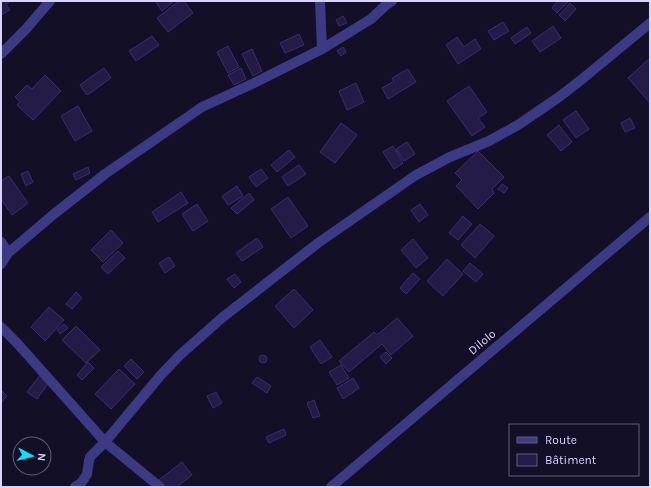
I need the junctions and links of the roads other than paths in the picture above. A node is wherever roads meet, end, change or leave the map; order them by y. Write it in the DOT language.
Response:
graph roads {
  1 [pos="50,1"];
  2 [pos="320,1"];
  3 [pos="392,1"];
  4 [pos="650,23"];
  5 [pos="322,49"];
  6 [pos="1,54"];
  7 [pos="650,218"];
  8 [pos="1,242"];
  9 [pos="8,253"];
  10 [pos="1,264"];
  11 [pos="1,327"];
  12 [pos="105,442"];
  13 [pos="75,487"];
  14 [pos="160,487"];
  15 [pos="331,487"];
  1 -- 6 [label="street"];
  2 -- 5 [label="street"];
  3 -- 5 [label="street"];
  4 -- 12 [label="street"];
  5 -- 9 [label="street"];
  7 -- 15 [label="street, Dilolo"];
  8 -- 9 [label="street"];
  9 -- 10 [label="street"];
  11 -- 12 [label="street"];
  12 -- 13 [label="street"];
  12 -- 14 [label="street"];
}
